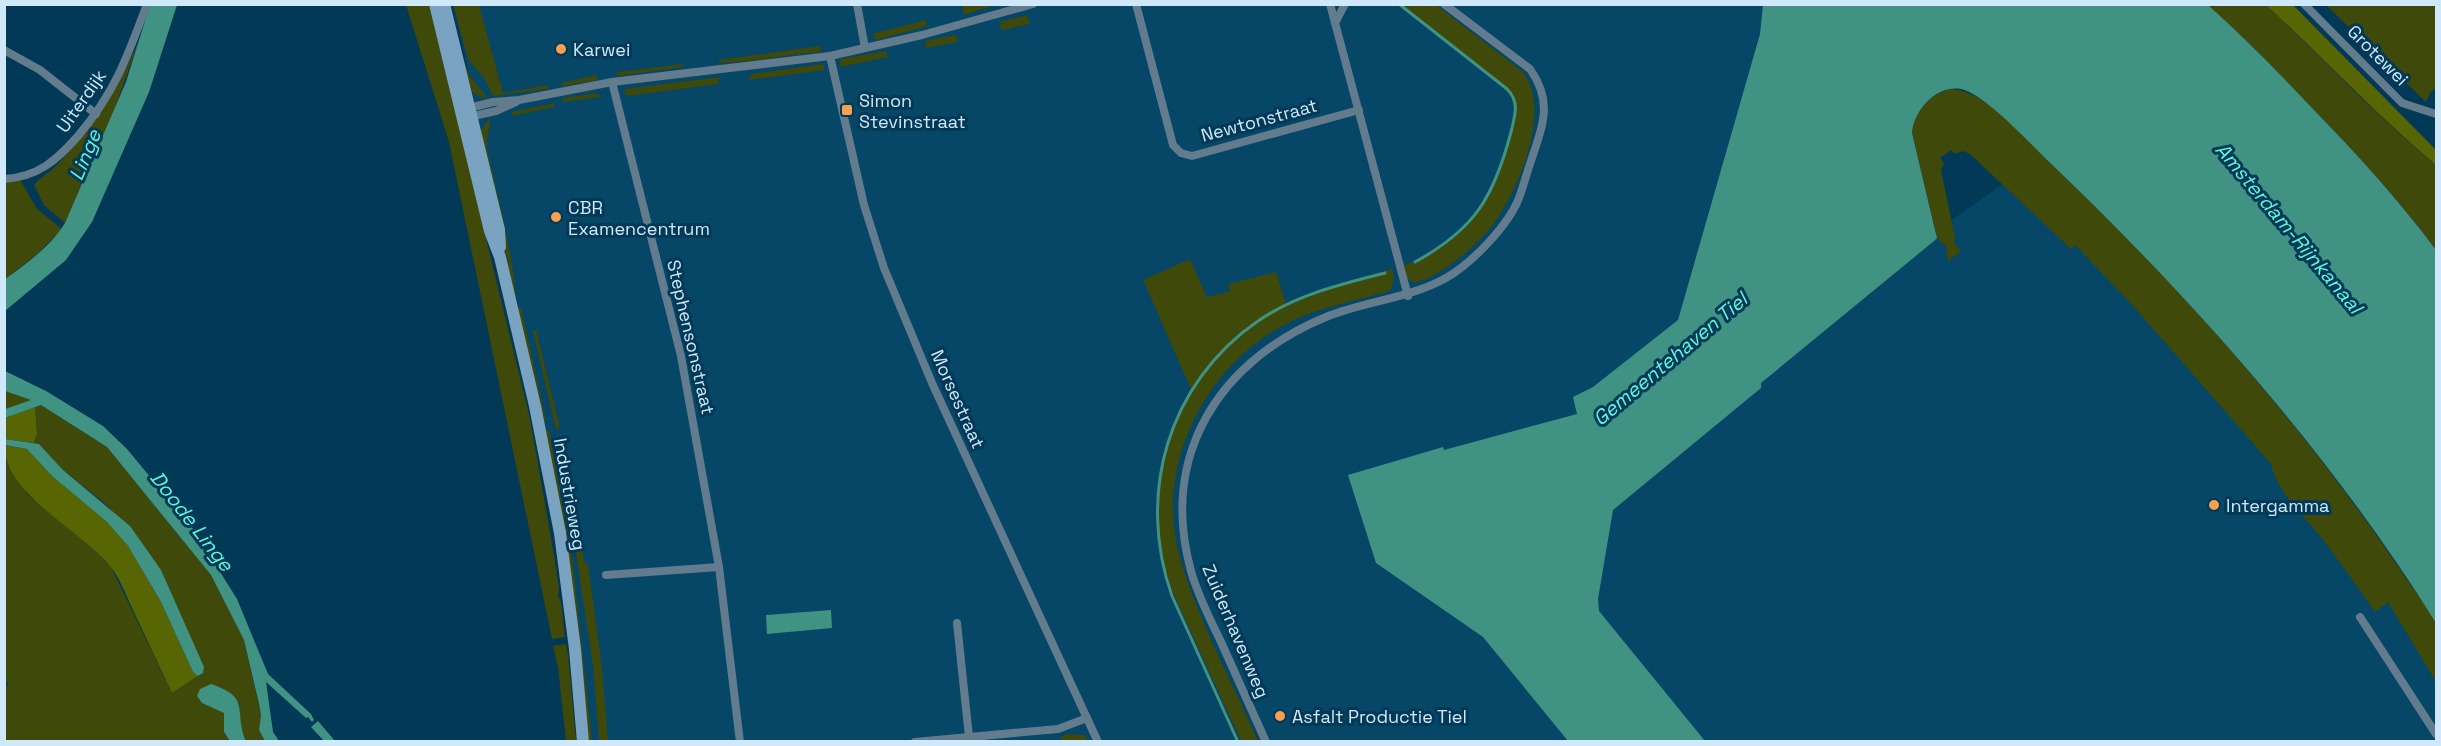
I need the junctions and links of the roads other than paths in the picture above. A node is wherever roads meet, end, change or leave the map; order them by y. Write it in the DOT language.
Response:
graph roads {
  1 [pos="147,4"];
  2 [pos="435,4"];
  3 [pos="444,4"];
  4 [pos="858,4"];
  5 [pos="1033,4"];
  6 [pos="1136,4"];
  7 [pos="1330,4"];
  8 [pos="1345,4"];
  9 [pos="1444,4"];
  10 [pos="2304,4"];
  11 [pos="1335,23"];
  12 [pos="865,48"];
  13 [pos="4,50"];
  14 [pos="830,56"];
  15 [pos="612,82"];
  16 [pos="1359,110"];
  17 [pos="96,114"];
  18 [pos="468,114"];
  19 [pos="2436,114"];
  20 [pos="4,179"];
  21 [pos="1408,296"];
  22 [pos="719,567"];
  23 [pos="606,575"];
  24 [pos="2360,617"];
  25 [pos="957,623"];
  26 [pos="1087,718"];
  27 [pos="2436,734"];
  28 [pos="963,739"];
  29 [pos="583,741"];
  30 [pos="740,741"];
  31 [pos="915,741"];
  32 [pos="1098,741"];
  33 [pos="1266,741"];
  1 -- 17 [label="street, Uiterdijk"];
  2 -- 18 [label="main road, Industrieweg"];
  3 -- 18 [label="main road, Industrieweg"];
  4 -- 12 [label="street"];
  5 -- 12 [label="street"];
  6 -- 16 [label="street, Newtonstraat"];
  7 -- 11 [label="street"];
  8 -- 11 [label="street"];
  9 -- 21 [label="street, Zuiderhavenweg"];
  10 -- 19 [label="street, Grotewei"];
  11 -- 16 [label="street"];
  12 -- 14 [label="street"];
  13 -- 17 [label="street"];
  14 -- 15 [label="street"];
  14 -- 26 [label="street, Morsestraat"];
  15 -- 18 [label="street"];
  15 -- 22 [label="street, Stephensonstraat"];
  16 -- 21 [label="street"];
  17 -- 20 [label="street, Uiterdijk"];
  18 -- 29 [label="main road, Industrieweg"];
  21 -- 33 [label="street, Zuiderhavenweg"];
  22 -- 23 [label="street"];
  22 -- 30 [label="street, Stephensonstraat"];
  24 -- 27 [label="street"];
  25 -- 28 [label="street"];
  26 -- 28 [label="street"];
  26 -- 32 [label="street, Morsestraat"];
  28 -- 31 [label="street"];
}
